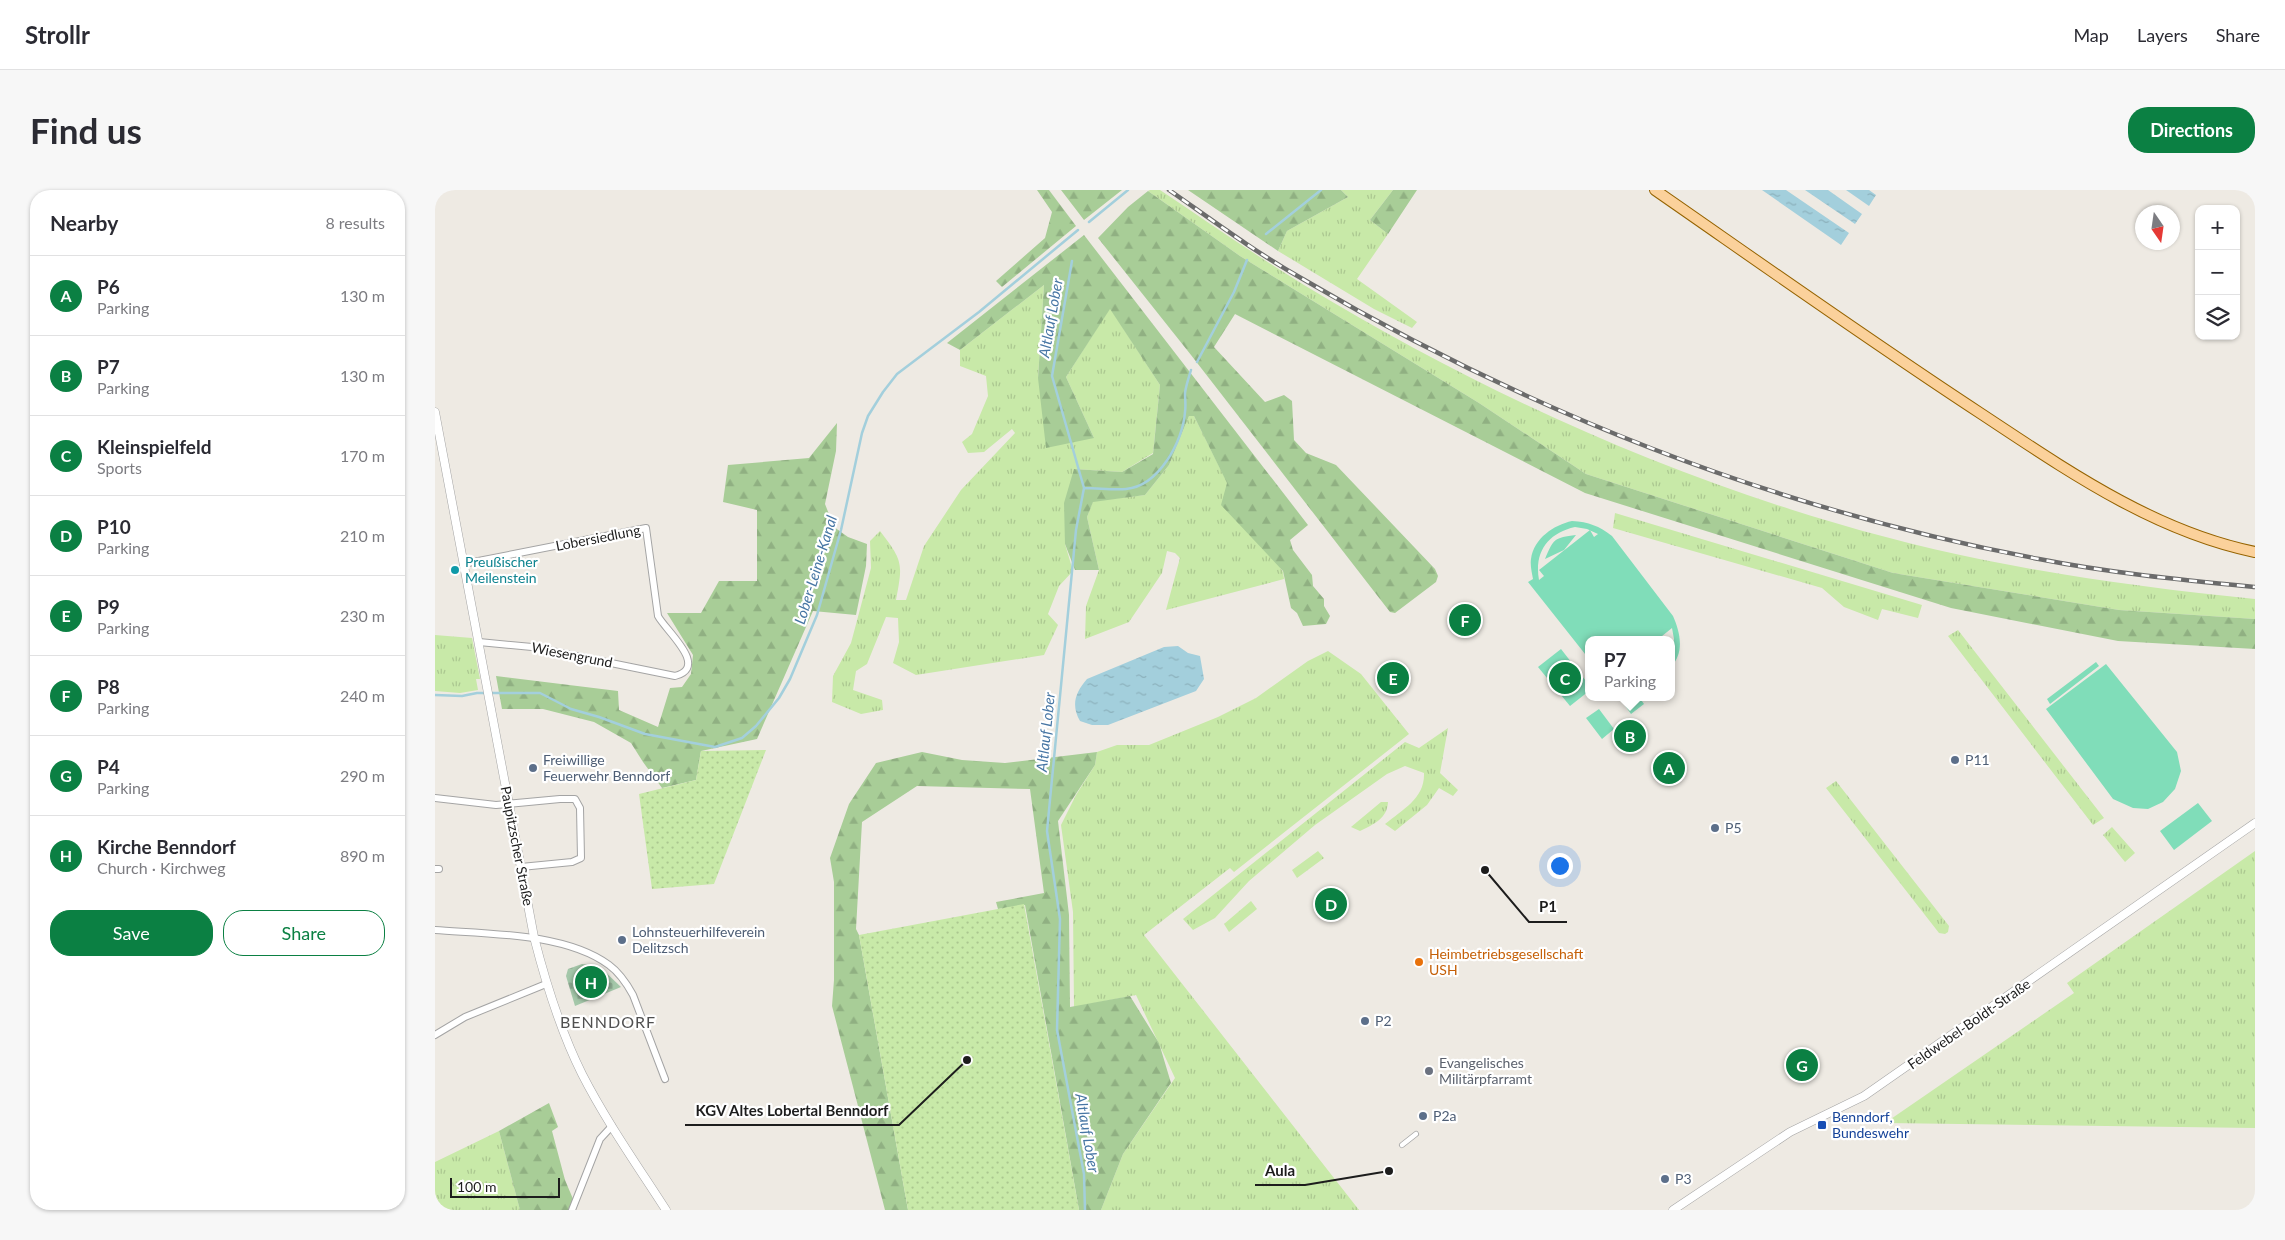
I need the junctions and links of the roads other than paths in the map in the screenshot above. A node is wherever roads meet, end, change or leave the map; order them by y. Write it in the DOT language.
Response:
graph roads {
  1 [pos="1655,190"];
  2 [pos="435,412"];
  3 [pos="2255,552"];
  4 [pos="463,564"];
  5 [pos="479,642"];
  6 [pos="665,675"];
  7 [pos="435,798"];
  8 [pos="509,804"];
  9 [pos="2255,823"];
  10 [pos="521,867"];
  11 [pos="435,930"];
  12 [pos="534,937"];
  13 [pos="546,984"];
  14 [pos="435,1035"];
  15 [pos="665,1079"];
  16 [pos="612,1126"];
  17 [pos="1417,1134"];
  18 [pos="1402,1145"];
  19 [pos="572,1210"];
  20 [pos="666,1210"];
  21 [pos="1673,1210"];
  1 -- 3 [label="main road"];
  2 -- 4 [label="street, Paupitzscher Straße"];
  4 -- 5 [label="street, Paupitzscher Straße"];
  4 -- 6 [label="street, Lobersiedlung"];
  5 -- 6 [label="street, Wiesengrund"];
  5 -- 8 [label="street, Paupitzscher Straße"];
  7 -- 8 [label="street"];
  8 -- 10 [label="street, Paupitzscher Straße"];
  8 -- 10 [label="street"];
  9 -- 21 [label="street, Feldwebel-Boldt-Straße"];
  10 -- 12 [label="street, Paupitzscher Straße"];
  11 -- 12 [label="street"];
  12 -- 13 [label="street, Paupitzscher Straße"];
  12 -- 15 [label="street"];
  13 -- 14 [label="street"];
  13 -- 16 [label="street, Paupitzscher Straße"];
  16 -- 19 [label="street"];
  16 -- 20 [label="street, Paupitzscher Straße"];
  17 -- 18 [label="street"];
}
